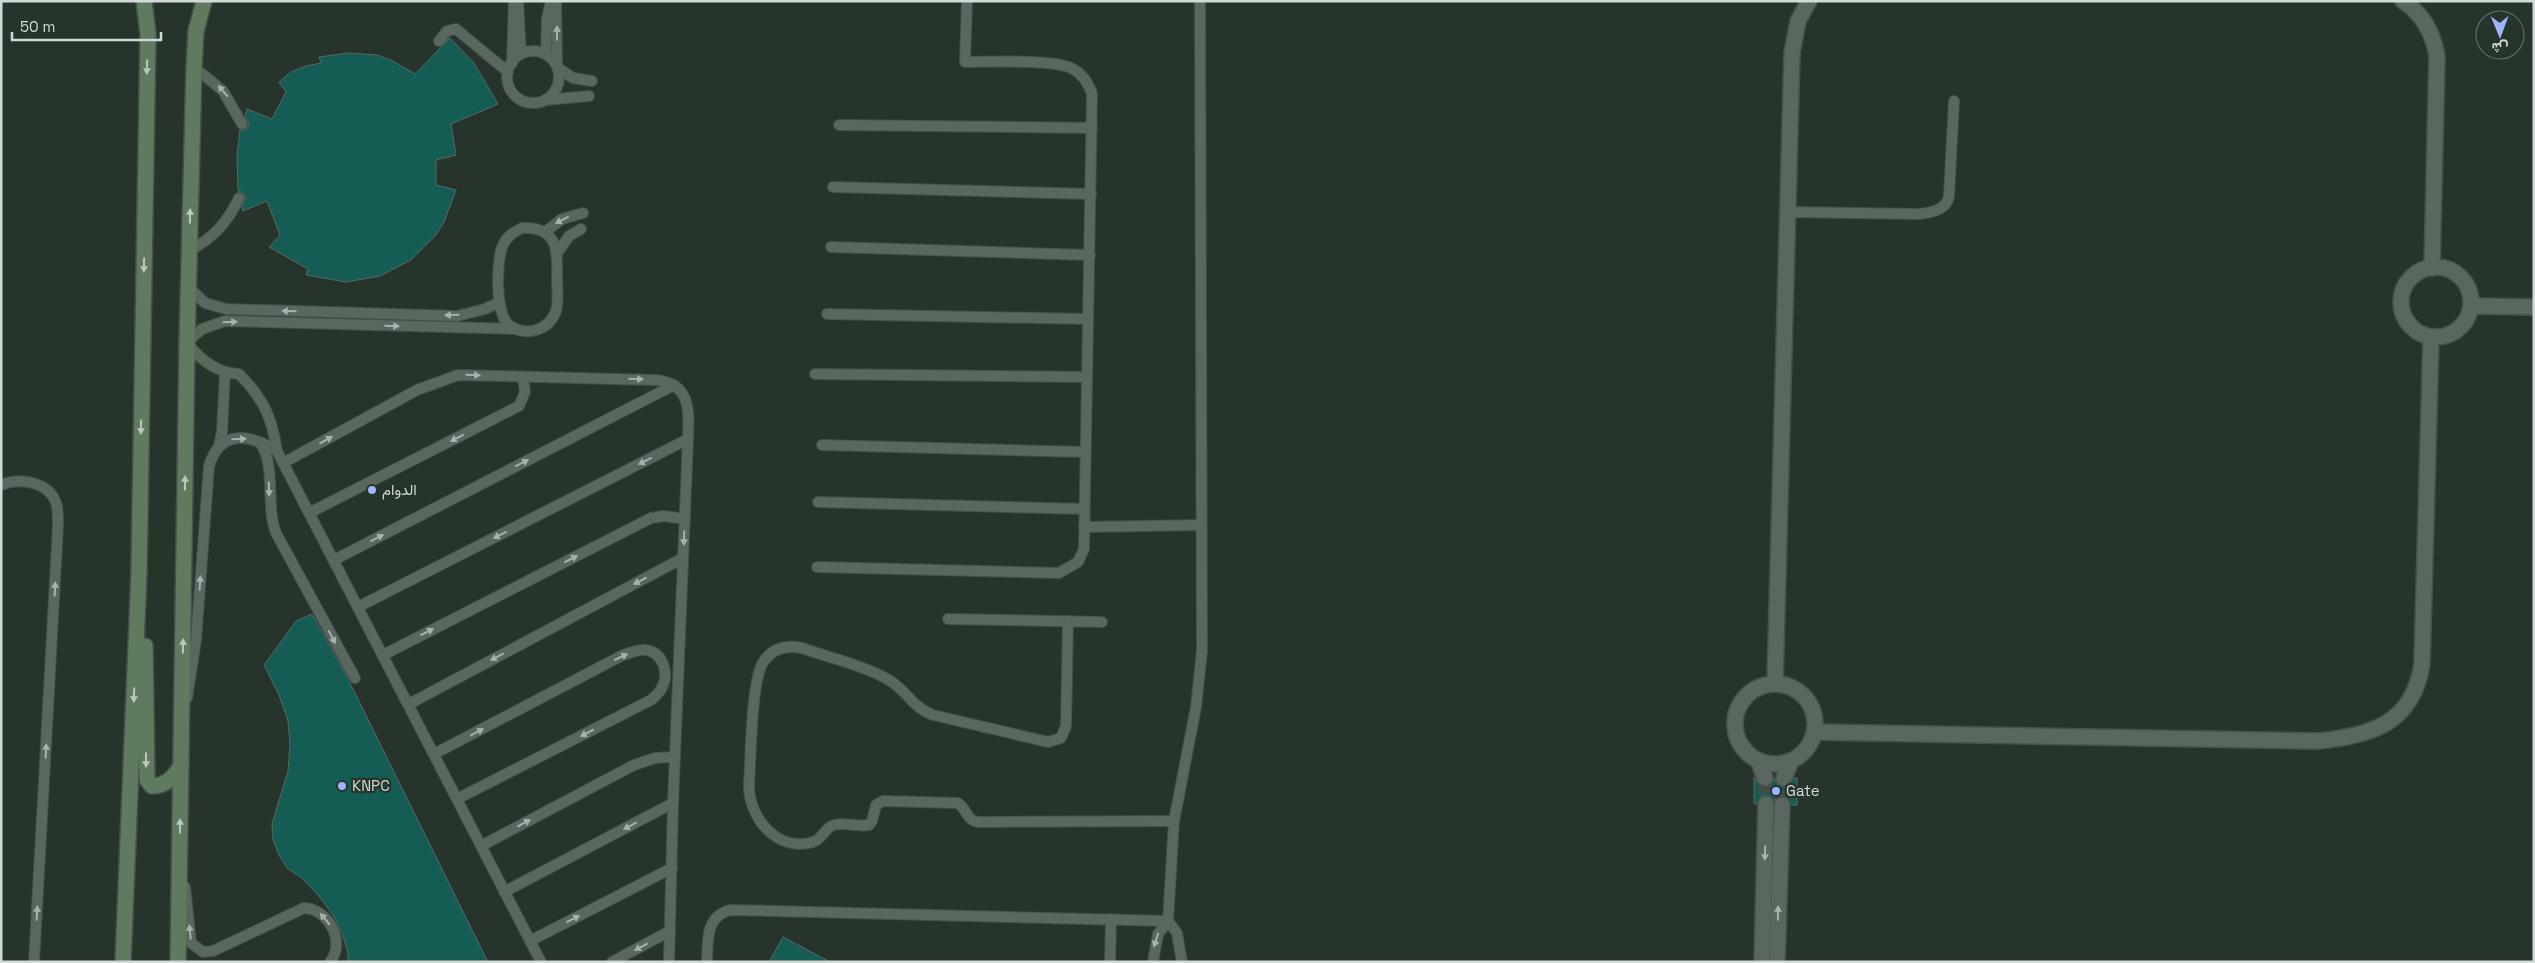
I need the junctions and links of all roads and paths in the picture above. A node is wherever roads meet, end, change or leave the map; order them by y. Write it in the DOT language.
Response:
graph roads {
  1 [pos="144,1"];
  2 [pos="204,1"];
  3 [pos="514,1"];
  4 [pos="518,1"];
  5 [pos="550,1"];
  6 [pos="556,1"];
  7 [pos="967,1"];
  8 [pos="1200,1"];
  9 [pos="1809,1"];
  10 [pos="2403,1"];
  11 [pos="439,41"];
  12 [pos="521,54"];
  13 [pos="546,54"];
  14 [pos="194,67"];
  15 [pos="557,67"];
  16 [pos="510,68"];
  17 [pos="592,81"];
  18 [pos="589,96"];
  19 [pos="544,100"];
  20 [pos="1954,101"];
  21 [pos="242,124"];
  22 [pos="839,125"];
  23 [pos="1092,128"];
  24 [pos="833,187"];
  25 [pos="1091,194"];
  26 [pos="239,198"];
  27 [pos="582,212"];
  28 [pos="1787,212"];
  29 [pos="581,229"];
  30 [pos="544,232"];
  31 [pos="831,247"];
  32 [pos="189,251"];
  33 [pos="558,252"];
  34 [pos="1090,255"];
  35 [pos="2432,268"];
  36 [pos="188,288"];
  37 [pos="498,303"];
  38 [pos="2471,306"];
  39 [pos="2534,307"];
  40 [pos="828,314"];
  41 [pos="1088,319"];
  42 [pos="515,330"];
  43 [pos="2431,337"];
  44 [pos="187,342"];
  45 [pos="225,373"];
  46 [pos="815,374"];
  47 [pos="523,377"];
  48 [pos="1087,377"];
  49 [pos="674,384"];
  50 [pos="688,438"];
  51 [pos="260,442"];
  52 [pos="822,445"];
  53 [pos="219,446"];
  54 [pos="277,451"];
  55 [pos="1086,452"];
  56 [pos="283,463"];
  57 [pos="1,485"];
  58 [pos="818,502"];
  59 [pos="1084,509"];
  60 [pos="309,513"];
  61 [pos="685,519"];
  62 [pos="1202,525"];
  63 [pos="1084,527"];
  64 [pos="683,558"];
  65 [pos="334,560"];
  66 [pos="817,567"];
  67 [pos="139,572"];
  68 [pos="358,607"];
  69 [pos="948,619"];
  70 [pos="1068,621"];
  71 [pos="1102,622"];
  72 [pos="383,654"];
  73 [pos="354,678"];
  74 [pos="1775,684"];
  75 [pos="409,704"];
  76 [pos="1815,732"];
  77 [pos="181,735"];
  78 [pos="434,754"];
  79 [pos="675,757"];
  80 [pos="1758,760"];
  81 [pos="1792,761"];
  82 [pos="181,766"];
  83 [pos="1765,778"];
  84 [pos="1784,778"];
  85 [pos="457,799"];
  86 [pos="673,803"];
  87 [pos="1766,804"];
  88 [pos="1782,805"];
  89 [pos="1174,821"];
  90 [pos="481,846"];
  91 [pos="180,848"];
  92 [pos="672,868"];
  93 [pos="504,892"];
  94 [pos="1111,919"];
  95 [pos="1168,921"];
  96 [pos="670,931"];
  97 [pos="530,941"];
  98 [pos="34,962"];
  99 [pos="124,962"];
  100 [pos="178,962"];
  101 [pos="330,962"];
  102 [pos="541,962"];
  103 [pos="612,962"];
  104 [pos="669,962"];
  105 [pos="706,962"];
  106 [pos="1110,962"];
  107 [pos="1152,962"];
  108 [pos="1182,962"];
  109 [pos="1762,962"];
  110 [pos="1777,962"];
  1 -- 67 [label="main road, one-way"];
  2 -- 14 [label="main road"];
  3 -- 16 [label="lane"];
  4 -- 12 [label="lane"];
  5 -- 13 [label="lane"];
  15 -- 6 [label="lane, one-way"];
  7 -- 23 [label="lane"];
  8 -- 62 [label="lane"];
  9 -- 28 [label="street"];
  10 -- 35 [label="street"];
  11 -- 16 [label="lane"];
  12 -- 13 [label="lane"];
  12 -- 16 [label="lane"];
  13 -- 15 [label="lane"];
  21 -- 14 [label="lane, one-way"];
  32 -- 14 [label="main road, one-way"];
  15 -- 17 [label="lane"];
  15 -- 19 [label="lane"];
  16 -- 19 [label="lane"];
  18 -- 19 [label="lane"];
  20 -- 28 [label="lane"];
  22 -- 23 [label="lane"];
  23 -- 25 [label="lane"];
  24 -- 25 [label="lane"];
  25 -- 34 [label="lane"];
  26 -- 32 [label="lane"];
  27 -- 30 [label="lane, one-way"];
  28 -- 74 [label="street"];
  29 -- 33 [label="lane"];
  30 -- 33 [label="lane"];
  30 -- 37 [label="lane"];
  31 -- 34 [label="lane"];
  32 -- 36 [label="main road"];
  33 -- 42 [label="lane"];
  34 -- 41 [label="lane"];
  35 -- 38 [label="street"];
  35 -- 43 [label="street"];
  37 -- 36 [label="lane, one-way"];
  36 -- 44 [label="main road"];
  37 -- 42 [label="lane"];
  38 -- 39 [label="street"];
  38 -- 43 [label="street"];
  40 -- 41 [label="lane"];
  41 -- 48 [label="lane"];
  44 -- 42 [label="lane, one-way"];
  43 -- 76 [label="street"];
  44 -- 45 [label="lane"];
  77 -- 44 [label="main road, one-way"];
  45 -- 53 [label="lane"];
  45 -- 54 [label="lane"];
  46 -- 48 [label="lane"];
  47 -- 49 [label="lane, one-way"];
  56 -- 47 [label="lane, one-way"];
  47 -- 60 [label="lane, one-way"];
  48 -- 55 [label="lane"];
  49 -- 50 [label="lane"];
  65 -- 49 [label="lane, one-way"];
  50 -- 61 [label="lane"];
  50 -- 68 [label="lane, one-way"];
  53 -- 51 [label="lane, one-way"];
  51 -- 54 [label="lane"];
  51 -- 73 [label="lane, one-way"];
  52 -- 55 [label="lane"];
  77 -- 53 [label="lane, one-way"];
  54 -- 56 [label="lane"];
  55 -- 59 [label="lane"];
  56 -- 60 [label="lane"];
  98 -- 57 [label="lane, one-way"];
  58 -- 59 [label="lane"];
  59 -- 63 [label="lane"];
  60 -- 65 [label="lane"];
  61 -- 64 [label="lane, one-way"];
  72 -- 61 [label="lane, one-way"];
  62 -- 63 [label="lane"];
  62 -- 89 [label="lane"];
  63 -- 66 [label="lane"];
  64 -- 75 [label="lane, one-way"];
  64 -- 79 [label="lane"];
  65 -- 68 [label="lane"];
  67 -- 82 [label="main road, one-way"];
  67 -- 99 [label="main road, one-way"];
  68 -- 72 [label="lane"];
  69 -- 70 [label="lane"];
  70 -- 71 [label="lane"];
  70 -- 89 [label="lane"];
  72 -- 75 [label="lane"];
  74 -- 76 [label="street"];
  74 -- 80 [label="street"];
  75 -- 78 [label="lane"];
  76 -- 81 [label="street"];
  77 -- 82 [label="main road"];
  78 -- 85 [label="lane"];
  78 -- 85 [label="lane, one-way"];
  79 -- 86 [label="lane"];
  90 -- 79 [label="lane, one-way"];
  80 -- 81 [label="street"];
  80 -- 83 [label="street"];
  81 -- 84 [label="street"];
  91 -- 82 [label="main road, one-way"];
  85 -- 90 [label="lane"];
  86 -- 92 [label="lane"];
  86 -- 93 [label="lane, one-way"];
  87 -- 109 [label="street, one-way"];
  110 -- 88 [label="street, one-way"];
  89 -- 95 [label="lane"];
  90 -- 93 [label="lane"];
  91 -- 100 [label="main road"];
  101 -- 91 [label="lane, one-way"];
  92 -- 96 [label="lane"];
  97 -- 92 [label="lane, one-way"];
  93 -- 97 [label="lane"];
  94 -- 95 [label="lane"];
  94 -- 105 [label="lane"];
  94 -- 106 [label="lane"];
  95 -- 107 [label="lane, one-way"];
  95 -- 108 [label="lane"];
  96 -- 103 [label="lane, one-way"];
  96 -- 104 [label="lane"];
  97 -- 102 [label="lane"];
}
